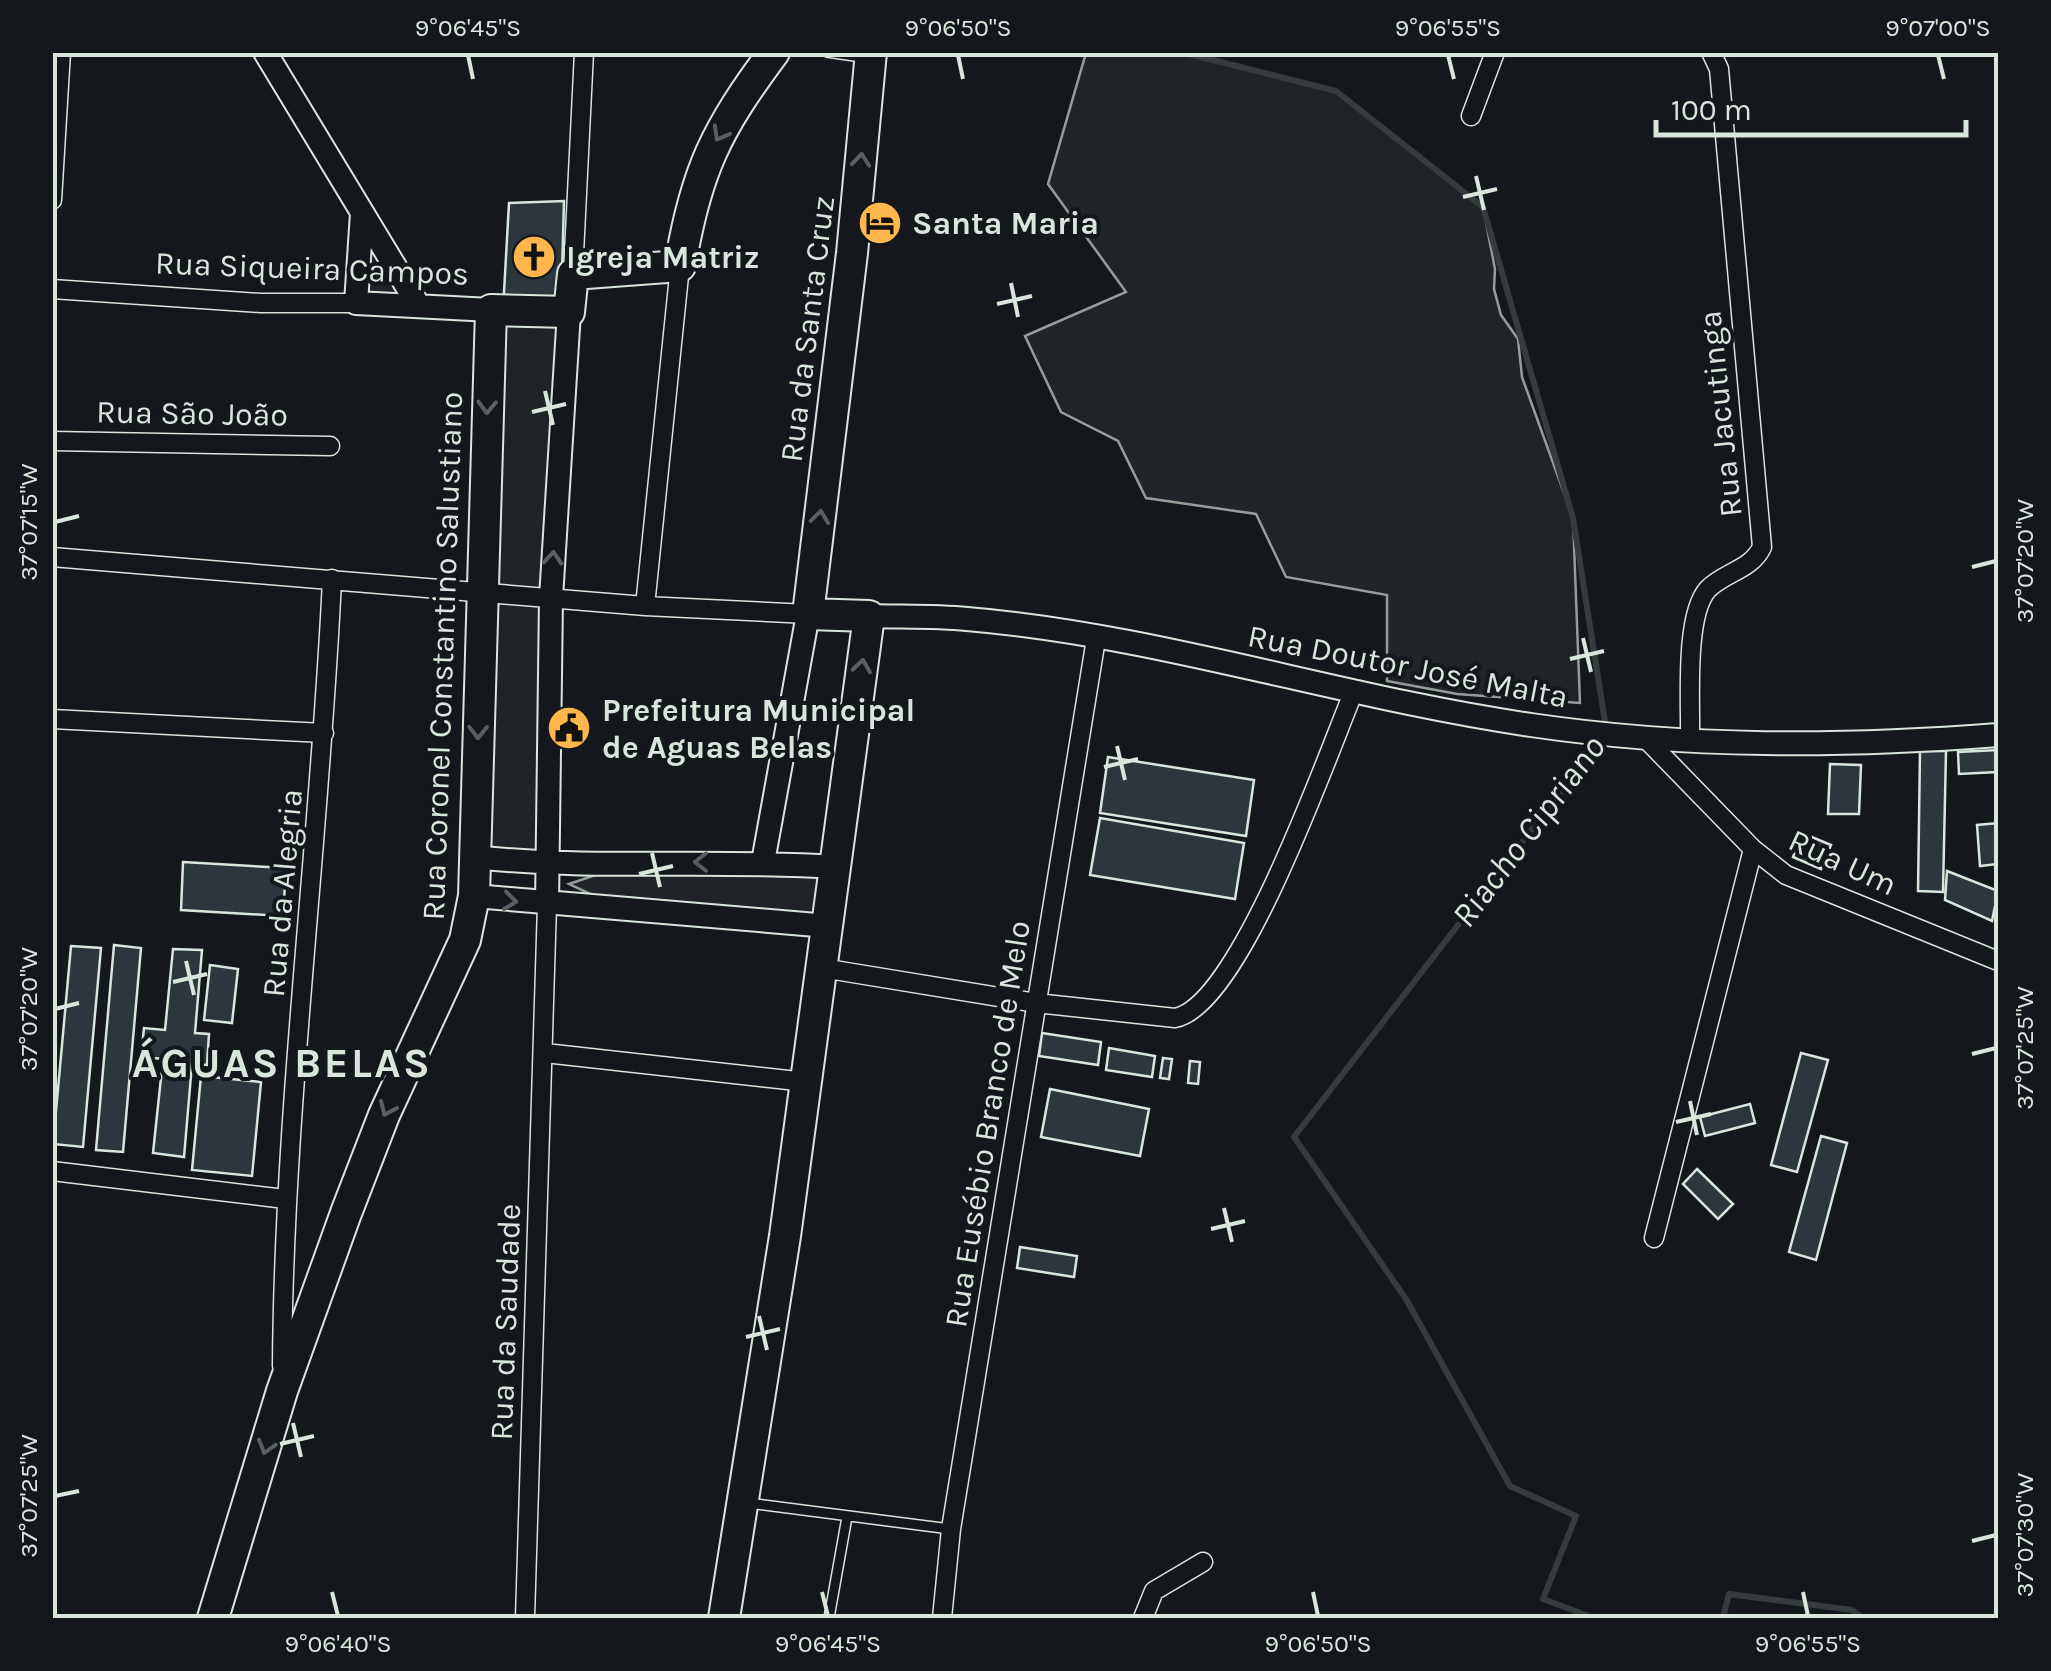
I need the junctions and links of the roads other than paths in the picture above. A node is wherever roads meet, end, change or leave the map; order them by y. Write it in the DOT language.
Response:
graph roads {
  1 [pos="61,52"];
  2 [pos="265,52"];
  3 [pos="584,52"];
  4 [pos="774,52"];
  5 [pos="827,52"];
  6 [pos="1495,52"];
  7 [pos="1711,52"];
  8 [pos="871,55"];
  9 [pos="1471,116"];
  10 [pos="52,200"];
  11 [pos="362,213"];
  12 [pos="680,266"];
  13 [pos="573,274"];
  14 [pos="52,290"];
  15 [pos="356,303"];
  16 [pos="416,303"];
  17 [pos="492,310"];
  18 [pos="569,312"];
  19 [pos="52,442"];
  20 [pos="330,446"];
  21 [pos="52,557"];
  22 [pos="332,578"];
  23 [pos="482,592"];
  24 [pos="551,598"];
  25 [pos="645,606"];
  26 [pos="808,614"];
  27 [pos="869,616"];
  28 [pos="1096,638"];
  29 [pos="1354,691"];
  30 [pos="52,719"];
  31 [pos="324,733"];
  32 [pos="1998,736"];
  33 [pos="1645,738"];
  34 [pos="1690,741"];
  35 [pos="1753,849"];
  36 [pos="474,857"];
  37 [pos="763,862"];
  38 [pos="546,865"];
  39 [pos="834,867"];
  40 [pos="474,896"];
  41 [pos="547,905"];
  42 [pos="828,926"];
  43 [pos="1998,961"];
  44 [pos="822,968"];
  45 [pos="1036,1004"];
  46 [pos="544,1054"];
  47 [pos="806,1082"];
  48 [pos="52,1170"];
  49 [pos="285,1198"];
  50 [pos="1654,1238"];
  51 [pos="282,1391"];
  52 [pos="740,1502"];
  53 [pos="847,1517"];
  54 [pos="951,1529"];
  55 [pos="1204,1562"];
  56 [pos="524,1594"];
  57 [pos="213,1618"];
  58 [pos="514,1618"];
  59 [pos="525,1618"];
  60 [pos="724,1618"];
  61 [pos="830,1618"];
  62 [pos="942,1618"];
  63 [pos="1144,1618"];
  1 -- 10 [label="street"];
  2 -- 11 [label="street"];
  3 -- 13 [label="street"];
  4 -- 12 [label="main road, one-way"];
  5 -- 8 [label="lane"];
  6 -- 9 [label="street"];
  7 -- 34 [label="street, Rua Jacutinga"];
  26 -- 8 [label="main road, Rua da Santa Cruz, one-way"];
  11 -- 15 [label="street"];
  11 -- 16 [label="street"];
  12 -- 13 [label="main road"];
  12 -- 25 [label="street"];
  13 -- 18 [label="main road"];
  14 -- 15 [label="street, Rua Siqueira Campos"];
  15 -- 16 [label="street, Rua Siqueira Campos"];
  16 -- 17 [label="street, Rua Siqueira Campos"];
  17 -- 18 [label="main road, Rua Siqueira Campos"];
  17 -- 23 [label="main road, Rua Coronel Constantino Salustiano, one-way"];
  24 -- 18 [label="street, one-way"];
  19 -- 20 [label="street, Rua São João"];
  21 -- 22 [label="street"];
  22 -- 23 [label="street"];
  22 -- 31 [label="street, Rua da Alegria"];
  23 -- 24 [label="street"];
  23 -- 36 [label="main road, Rua Coronel Constantino Salustiano, one-way"];
  24 -- 25 [label="street"];
  24 -- 38 [label="street"];
  25 -- 26 [label="street"];
  26 -- 27 [label="main road"];
  26 -- 37 [label="street"];
  27 -- 28 [label="street, Rua Doutor José Malta"];
  39 -- 27 [label="main road, one-way"];
  28 -- 29 [label="street, Rua Doutor José Malta"];
  28 -- 45 [label="street, Rua Eusébio Branco de Melo"];
  29 -- 33 [label="street, Rua Doutor José Malta"];
  29 -- 45 [label="street"];
  30 -- 31 [label="street"];
  31 -- 49 [label="street, Rua da Alegria"];
  32 -- 34 [label="street, Rua Doutor José Malta"];
  33 -- 34 [label="street, Rua Doutor José Malta"];
  33 -- 35 [label="street, Rua Um"];
  35 -- 43 [label="street, Rua Um"];
  35 -- 50 [label="street"];
  36 -- 38 [label="street"];
  36 -- 40 [label="main road, Rua Coronel Constantino Salustiano"];
  37 -- 38 [label="street, one-way"];
  37 -- 39 [label="street"];
  38 -- 41 [label="street"];
  39 -- 42 [label="main road"];
  40 -- 41 [label="street, one-way"];
  40 -- 51 [label="main road, Rua Coronel Constantino Salustiano, one-way"];
  41 -- 42 [label="street"];
  41 -- 46 [label="street, Rua da Saudade"];
  42 -- 44 [label="main road"];
  44 -- 45 [label="street"];
  44 -- 47 [label="main road"];
  45 -- 54 [label="street, Rua Eusébio Branco de Melo"];
  46 -- 47 [label="street"];
  46 -- 56 [label="street, Rua da Saudade"];
  47 -- 52 [label="main road"];
  48 -- 49 [label="street"];
  49 -- 51 [label="street, Rua da Alegria"];
  51 -- 57 [label="main road, Rua Coronel Constantino Salustiano, one-way"];
  52 -- 53 [label="lane"];
  52 -- 60 [label="main road"];
  53 -- 54 [label="lane"];
  53 -- 61 [label="lane"];
  54 -- 62 [label="street, Rua Eusébio Branco de Melo"];
  55 -- 63 [label="street"];
  56 -- 58 [label="street, Rua da Saudade"];
  56 -- 59 [label="street, Rua da Saudade"];
}
